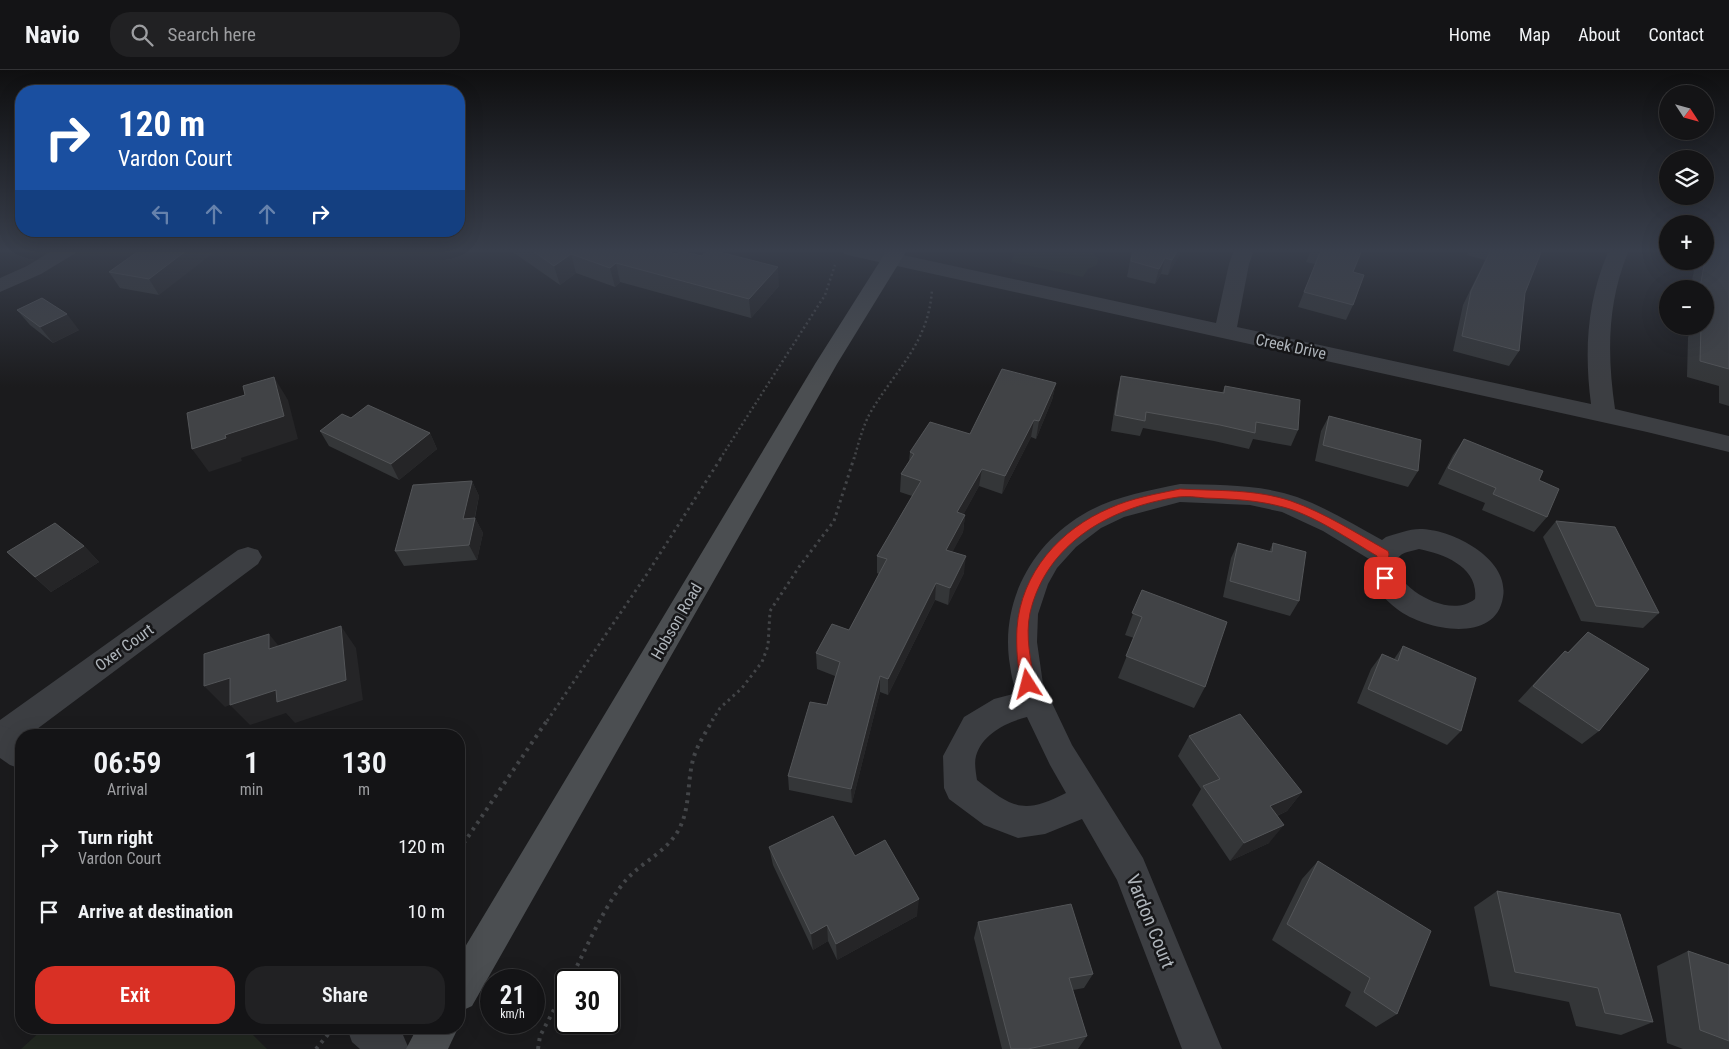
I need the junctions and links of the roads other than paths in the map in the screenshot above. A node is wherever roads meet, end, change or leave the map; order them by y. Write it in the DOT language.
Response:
graph roads {
  1 [pos="869,296"];
  2 [pos="1069,296"];
  3 [pos="1232,296"];
  4 [pos="1602,296"];
  5 [pos="1225,332"];
  6 [pos="1604,415"];
  7 [pos="1729,444"];
  8 [pos="1384,554"];
  9 [pos="248,557"];
  10 [pos="1036,701"];
  11 [pos="0,738"];
  12 [pos="15,750"];
  13 [pos="1088,799"];
  14 [pos="465,983"];
  15 [pos="373,1034"];
  16 [pos="435,1034"];
  17 [pos="389,1049"];
  18 [pos="426,1049"];
  19 [pos="1202,1049"];
  1 -- 14 [label="main road, Hobson Road"];
  2 -- 5 [label="street, Creek Drive"];
  3 -- 5 [label="street"];
  4 -- 6 [label="street"];
  5 -- 6 [label="street, Creek Drive"];
  6 -- 7 [label="street, Creek Drive"];
  8 -- 10 [label="street, Vardon Court"];
  9 -- 11 [label="street, Oxer Court"];
  10 -- 13 [label="street, Vardon Court"];
  10 -- 13 [label="street"];
  11 -- 12 [label="street"];
  13 -- 19 [label="street, Vardon Court"];
  15 -- 17 [label="street"];
  16 -- 18 [label="main road"];
}
